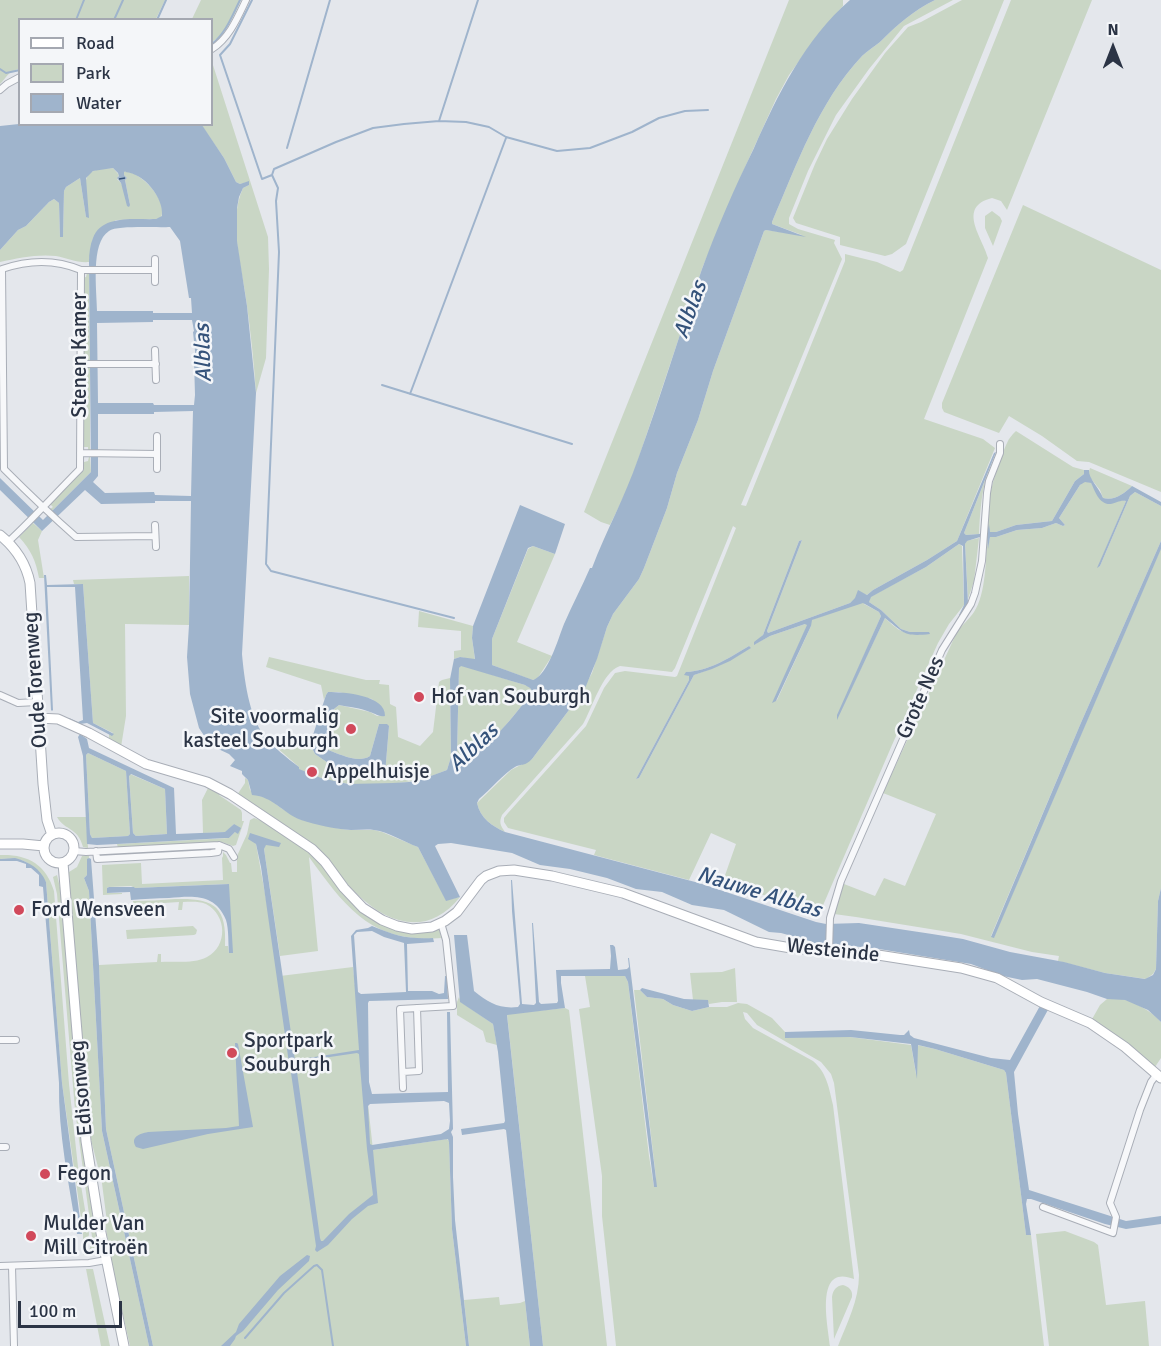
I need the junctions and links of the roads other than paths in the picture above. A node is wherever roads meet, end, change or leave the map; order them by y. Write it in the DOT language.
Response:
graph roads {
  1 [pos="246,0"];
  2 [pos="213,48"];
  3 [pos="18,78"];
  4 [pos="0,90"];
  5 [pos="155,259"];
  6 [pos="81,270"];
  7 [pos="155,270"];
  8 [pos="155,282"];
  9 [pos="1,325"];
  10 [pos="155,350"];
  11 [pos="84,364"];
  12 [pos="156,364"];
  13 [pos="156,380"];
  14 [pos="1,389"];
  15 [pos="157,436"];
  16 [pos="1000,444"];
  17 [pos="84,453"];
  18 [pos="157,454"];
  19 [pos="2,462"];
  20 [pos="157,470"];
  21 [pos="40,509"];
  22 [pos="155,525"];
  23 [pos="155,536"];
  24 [pos="4,538"];
  25 [pos="156,547"];
  26 [pos="0,695"];
  27 [pos="37,702"];
  28 [pos="38,718"];
  29 [pos="52,835"];
  30 [pos="0,844"];
  31 [pos="44,846"];
  32 [pos="74,851"];
  33 [pos="234,857"];
  34 [pos="63,863"];
  35 [pos="441,923"];
  36 [pos="829,949"];
  37 [pos="417,1008"];
  38 [pos="0,1040"];
  39 [pos="16,1040"];
  40 [pos="403,1072"];
  41 [pos="1159,1076"];
  42 [pos="403,1088"];
  43 [pos="1043,1208"];
  44 [pos="106,1260"];
  45 [pos="0,1266"];
  46 [pos="12,1266"];
  47 [pos="14,1346"];
  48 [pos="124,1346"];
  1 -- 2 [label="street"];
  3 -- 4 [label="street"];
  5 -- 7 [label="street"];
  6 -- 7 [label="street"];
  6 -- 9 [label="street, Stenen Kamer"];
  6 -- 11 [label="street, Stenen Kamer"];
  7 -- 8 [label="street"];
  9 -- 14 [label="street, Stenen Kamer"];
  10 -- 12 [label="street"];
  11 -- 12 [label="street"];
  11 -- 17 [label="street, Stenen Kamer"];
  12 -- 13 [label="street"];
  14 -- 19 [label="street, Stenen Kamer"];
  15 -- 18 [label="street"];
  16 -- 36 [label="street, Grote Nes"];
  17 -- 18 [label="street"];
  17 -- 21 [label="street, Stenen Kamer"];
  18 -- 20 [label="street"];
  19 -- 21 [label="street, Stenen Kamer"];
  21 -- 23 [label="street"];
  21 -- 24 [label="street, Stenen Kamer"];
  22 -- 23 [label="street"];
  23 -- 25 [label="street"];
  24 -- 27 [label="street, Oude Torenweg"];
  26 -- 27 [label="street"];
  27 -- 28 [label="street, Oude Torenweg"];
  28 -- 29 [label="street, Oude Torenweg"];
  28 -- 35 [label="street"];
  29 -- 31 [label="street"];
  29 -- 32 [label="street"];
  30 -- 31 [label="street"];
  31 -- 34 [label="street"];
  32 -- 33 [label="street"];
  32 -- 34 [label="street"];
  34 -- 44 [label="street, Edisonweg"];
  35 -- 36 [label="street, Westeinde"];
  35 -- 37 [label="street"];
  36 -- 41 [label="street, Westeinde"];
  37 -- 40 [label="street"];
  37 -- 40 [label="street"];
  38 -- 39 [label="street"];
  40 -- 42 [label="street"];
  41 -- 43 [label="street"];
  44 -- 46 [label="street"];
  44 -- 48 [label="street, Edisonweg"];
  45 -- 46 [label="street"];
  46 -- 47 [label="street"];
}
